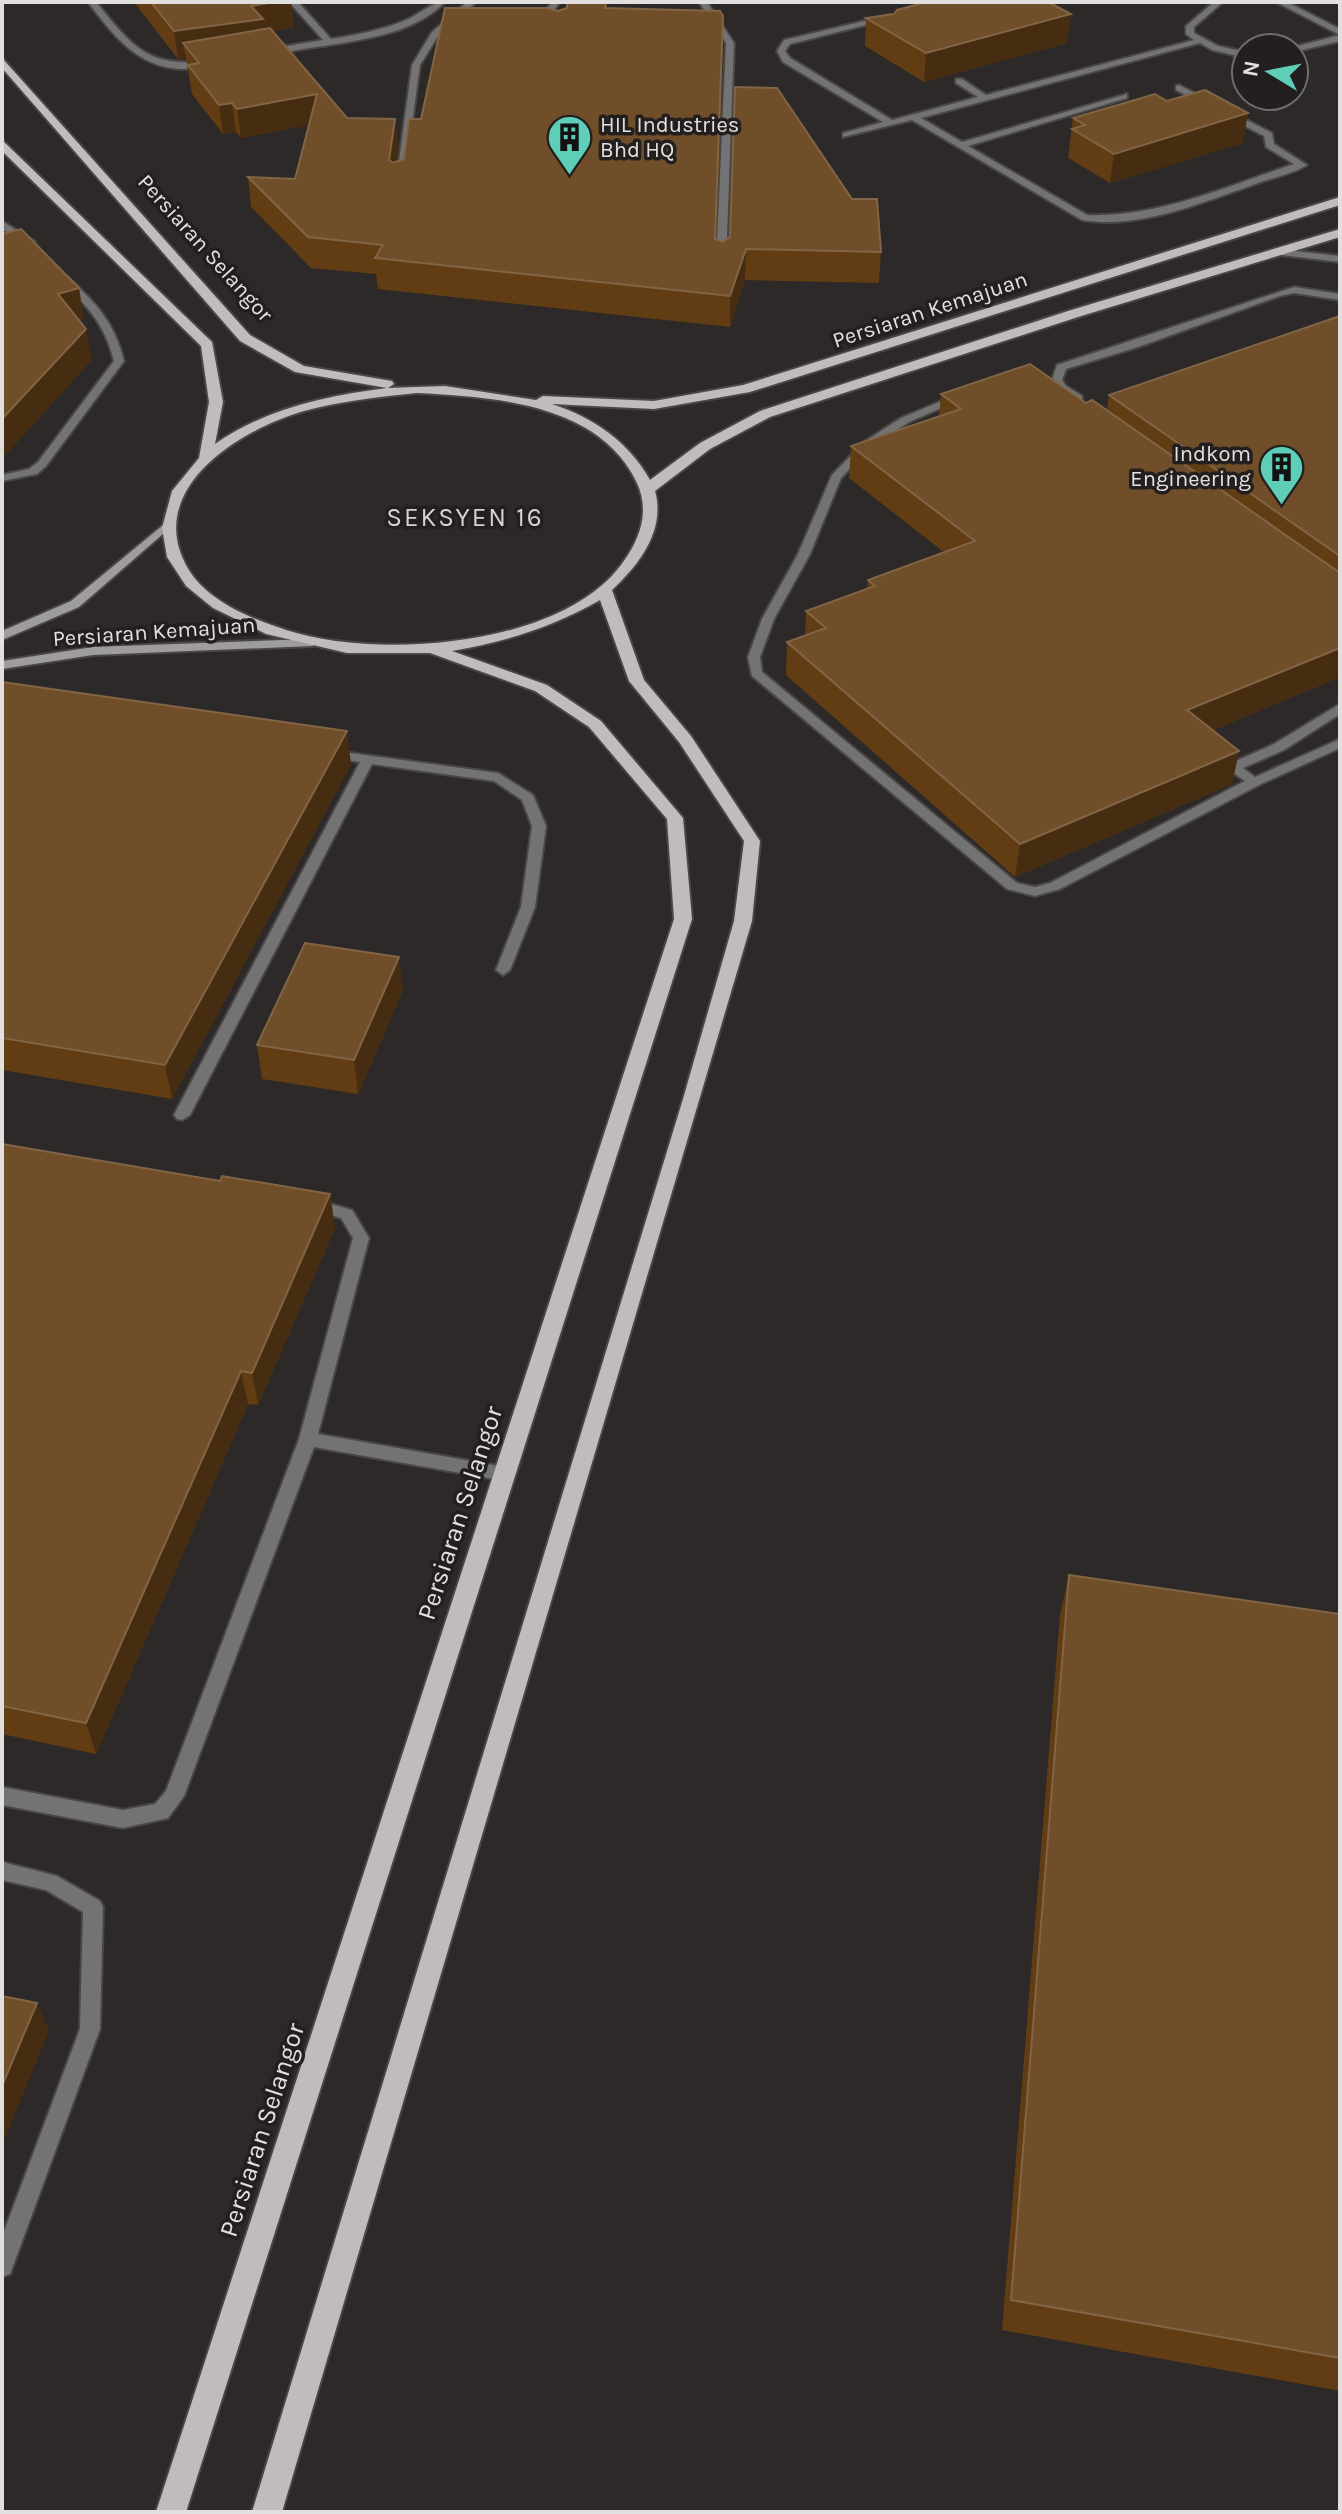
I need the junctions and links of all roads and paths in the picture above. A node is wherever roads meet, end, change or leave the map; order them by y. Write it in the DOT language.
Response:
graph roads {
  1 [pos="92,2"];
  2 [pos="293,2"];
  3 [pos="441,2"];
  4 [pos="472,2"];
  5 [pos="556,2"];
  6 [pos="703,2"];
  7 [pos="1219,2"];
  8 [pos="1280,2"];
  9 [pos="892,15"];
  10 [pos="865,22"];
  11 [pos="877,30"];
  12 [pos="557,34"];
  13 [pos="1340,35"];
  14 [pos="328,41"];
  15 [pos="1199,41"];
  16 [pos="1310,44"];
  17 [pos="1230,51"];
  18 [pos="253,55"];
  19 [pos="2,61"];
  20 [pos="223,61"];
  21 [pos="959,81"];
  22 [pos="1179,88"];
  23 [pos="1124,96"];
  24 [pos="985,98"];
  25 [pos="913,117"];
  26 [pos="891,123"];
  27 [pos="846,135"];
  28 [pos="2,144"];
  29 [pos="960,145"];
  30 [pos="398,188"];
  31 [pos="1340,201"];
  32 [pos="2,225"];
  33 [pos="1340,233"];
  34 [pos="38,248"];
  35 [pos="1277,252"];
  36 [pos="1340,259"];
  37 [pos="721,267"];
  38 [pos="54,268"];
  39 [pos="1340,297"];
  40 [pos="417,389"];
  41 [pos="972,391"];
  42 [pos="523,399"];
  43 [pos="1093,407"];
  44 [pos="205,457"];
  45 [pos="2,478"];
  46 [pos="649,488"];
  47 [pos="168,524"];
  48 [pos="604,590"];
  49 [pos="2,636"];
  50 [pos="309,643"];
  51 [pos="432,649"];
  52 [pos="2,665"];
  53 [pos="1340,708"];
  54 [pos="1340,743"];
  55 [pos="321,753"];
  56 [pos="368,760"];
  57 [pos="1254,782"];
  58 [pos="503,970"];
  59 [pos="182,1115"];
  60 [pos="297,1203"];
  61 [pos="308,1439"];
  62 [pos="505,1474"];
  63 [pos="2,1796"];
  64 [pos="2,1871"];
  65 [pos="2,2266"];
  66 [pos="171,2512"];
  67 [pos="267,2512"];
  1 -- 20 [label="street"];
  2 -- 14 [label="street"];
  3 -- 14 [label="street"];
  4 -- 30 [label="street"];
  5 -- 12 [label="street"];
  6 -- 37 [label="street"];
  7 -- 15 [label="street"];
  8 -- 13 [label="street"];
  9 -- 10 [label="street"];
  10 -- 11 [label="street"];
  10 -- 26 [label="street"];
  13 -- 16 [label="street"];
  14 -- 18 [label="street"];
  15 -- 17 [label="street"];
  15 -- 24 [label="street"];
  19 -- 40 [label="main road, Persiaran Selangor"];
  21 -- 24 [label="street"];
  22 -- 29 [label="street"];
  23 -- 29 [label="street"];
  24 -- 25 [label="street"];
  25 -- 26 [label="street"];
  25 -- 29 [label="street"];
  26 -- 27 [label="street"];
  28 -- 44 [label="main road"];
  31 -- 42 [label="main road, Persiaran Kemajuan"];
  32 -- 34 [label="street"];
  33 -- 35 [label="main road, Persiaran Kemajuan"];
  35 -- 36 [label="street"];
  35 -- 46 [label="main road, Persiaran Kemajuan"];
  38 -- 45 [label="street"];
  39 -- 43 [label="street"];
  40 -- 42 [label="main road"];
  40 -- 44 [label="main road"];
  41 -- 57 [label="street"];
  42 -- 46 [label="main road"];
  44 -- 47 [label="main road"];
  46 -- 48 [label="main road"];
  47 -- 49 [label="street, Persiaran Kemajuan"];
  47 -- 50 [label="main road"];
  48 -- 51 [label="main road"];
  48 -- 67 [label="main road"];
  50 -- 51 [label="main road"];
  50 -- 52 [label="street, Persiaran Kemajuan"];
  51 -- 62 [label="main road, Persiaran Selangor"];
  53 -- 57 [label="street"];
  54 -- 57 [label="street"];
  55 -- 56 [label="street"];
  56 -- 58 [label="street"];
  56 -- 59 [label="street"];
  60 -- 61 [label="street"];
  61 -- 62 [label="street"];
  61 -- 63 [label="street"];
  62 -- 66 [label="main road, Persiaran Selangor"];
  64 -- 65 [label="street"];
}
